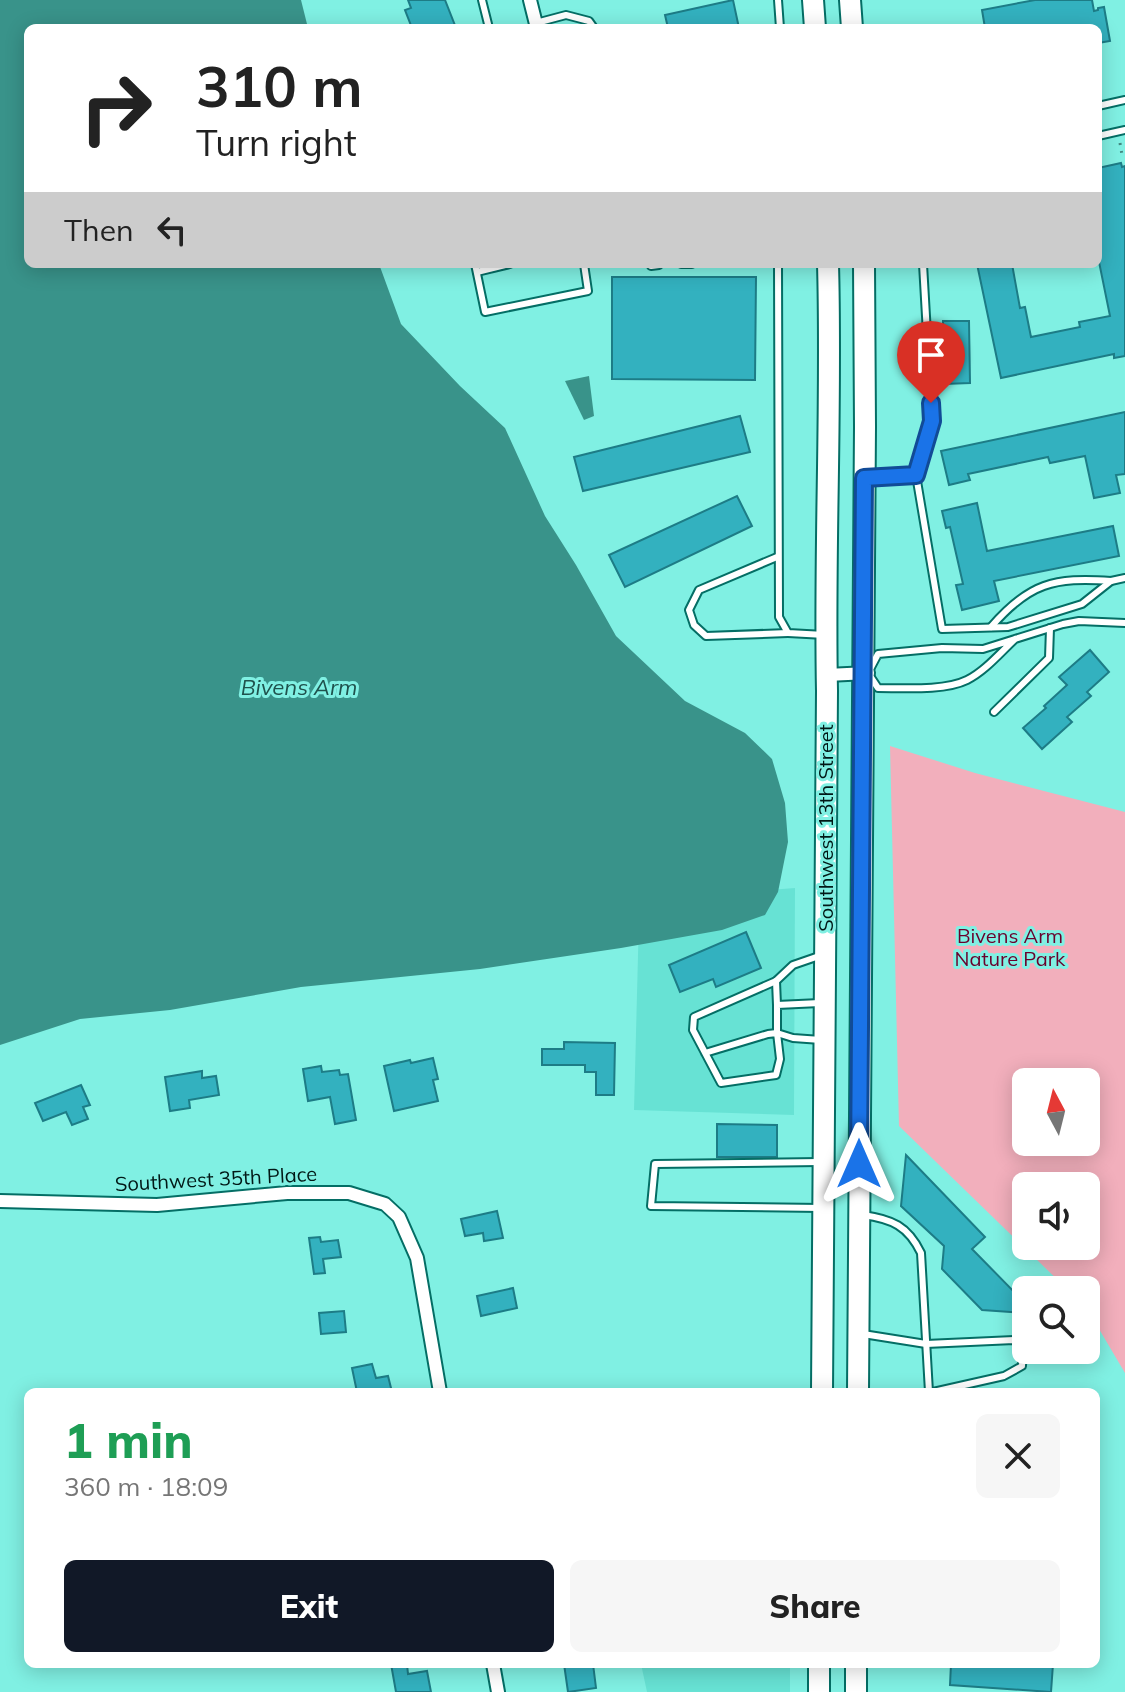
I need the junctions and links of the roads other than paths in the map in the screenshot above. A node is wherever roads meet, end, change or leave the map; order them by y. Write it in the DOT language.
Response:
graph roads {
  1 [pos="482,0"];
  2 [pos="530,0"];
  3 [pos="778,0"];
  4 [pos="813,0"];
  5 [pos="850,0"];
  6 [pos="488,24"];
  7 [pos="536,24"];
  8 [pos="542,24"];
  9 [pos="591,24"];
  10 [pos="780,24"];
  11 [pos="815,24"];
  12 [pos="852,24"];
  13 [pos="1125,100"];
  14 [pos="1102,105"];
  15 [pos="1125,130"];
  16 [pos="1102,135"];
  17 [pos="476,268"];
  18 [pos="585,268"];
  19 [pos="778,268"];
  20 [pos="828,268"];
  21 [pos="864,268"];
  22 [pos="923,268"];
  23 [pos="916,475"];
  24 [pos="864,478"];
  25 [pos="777,557"];
  26 [pos="1125,578"];
  27 [pos="1111,581"];
  28 [pos="1125,623"];
  29 [pos="991,627"];
  30 [pos="1050,628"];
  31 [pos="788,633"];
  32 [pos="826,636"];
  33 [pos="1015,639"];
  34 [pos="866,673"];
  35 [pos="827,675"];
  36 [pos="994,712"];
  37 [pos="825,953"];
  38 [pos="776,981"];
  39 [pos="825,1002"];
  40 [pos="777,1005"];
  41 [pos="777,1033"];
  42 [pos="825,1041"];
  43 [pos="705,1053"];
  44 [pos="823,1162"];
  45 [pos="0,1201"];
  46 [pos="823,1208"];
  47 [pos="859,1215"];
  48 [pos="858,1333"];
  49 [pos="926,1344"];
  50 [pos="439,1388"];
  51 [pos="822,1388"];
  52 [pos="858,1388"];
  53 [pos="931,1388"];
  54 [pos="949,1388"];
  55 [pos="494,1668"];
  56 [pos="819,1668"];
  57 [pos="856,1668"];
  58 [pos="498,1692"];
  59 [pos="819,1692"];
  60 [pos="856,1692"];
  1 -- 6 [label="lane"];
  2 -- 7 [label="street"];
  3 -- 10 [label="lane"];
  4 -- 11 [label="main road"];
  5 -- 12 [label="main road"];
  8 -- 9 [label="lane"];
  13 -- 14 [label="lane"];
  15 -- 16 [label="lane"];
  17 -- 18 [label="lane"];
  19 -- 25 [label="lane"];
  20 -- 32 [label="main road, Southwest 13th Street"];
  21 -- 24 [label="main road, Southwest 13th Street"];
  22 -- 23 [label="lane"];
  23 -- 24 [label="lane"];
  23 -- 29 [label="lane"];
  24 -- 34 [label="main road, Southwest 13th Street"];
  25 -- 31 [label="lane"];
  25 -- 31 [label="lane"];
  26 -- 27 [label="lane"];
  27 -- 29 [label="lane"];
  27 -- 29 [label="lane"];
  28 -- 30 [label="lane"];
  30 -- 33 [label="lane"];
  30 -- 36 [label="lane"];
  31 -- 32 [label="lane"];
  32 -- 35 [label="main road, Southwest 13th Street"];
  33 -- 34 [label="lane"];
  33 -- 34 [label="lane"];
  34 -- 35 [label="street"];
  34 -- 47 [label="main road, Southwest 13th Street"];
  35 -- 37 [label="main road, Southwest 13th Street"];
  37 -- 38 [label="lane"];
  37 -- 39 [label="main road, Southwest 13th Street"];
  38 -- 40 [label="lane"];
  38 -- 43 [label="lane"];
  39 -- 40 [label="lane"];
  39 -- 42 [label="main road, Southwest 13th Street"];
  40 -- 41 [label="lane"];
  41 -- 42 [label="lane"];
  41 -- 43 [label="lane"];
  41 -- 43 [label="lane"];
  42 -- 44 [label="main road, Southwest 13th Street"];
  44 -- 46 [label="main road, Southwest 13th Street"];
  44 -- 46 [label="lane"];
  45 -- 50 [label="street, Southwest 35th Place"];
  46 -- 51 [label="main road, Southwest 13th Street"];
  47 -- 48 [label="main road, Southwest 13th Street"];
  47 -- 49 [label="lane"];
  48 -- 49 [label="lane"];
  48 -- 52 [label="main road, Southwest 13th Street"];
  49 -- 53 [label="lane"];
  49 -- 54 [label="lane"];
  55 -- 58 [label="street"];
  56 -- 59 [label="main road"];
  57 -- 60 [label="main road"];
}
